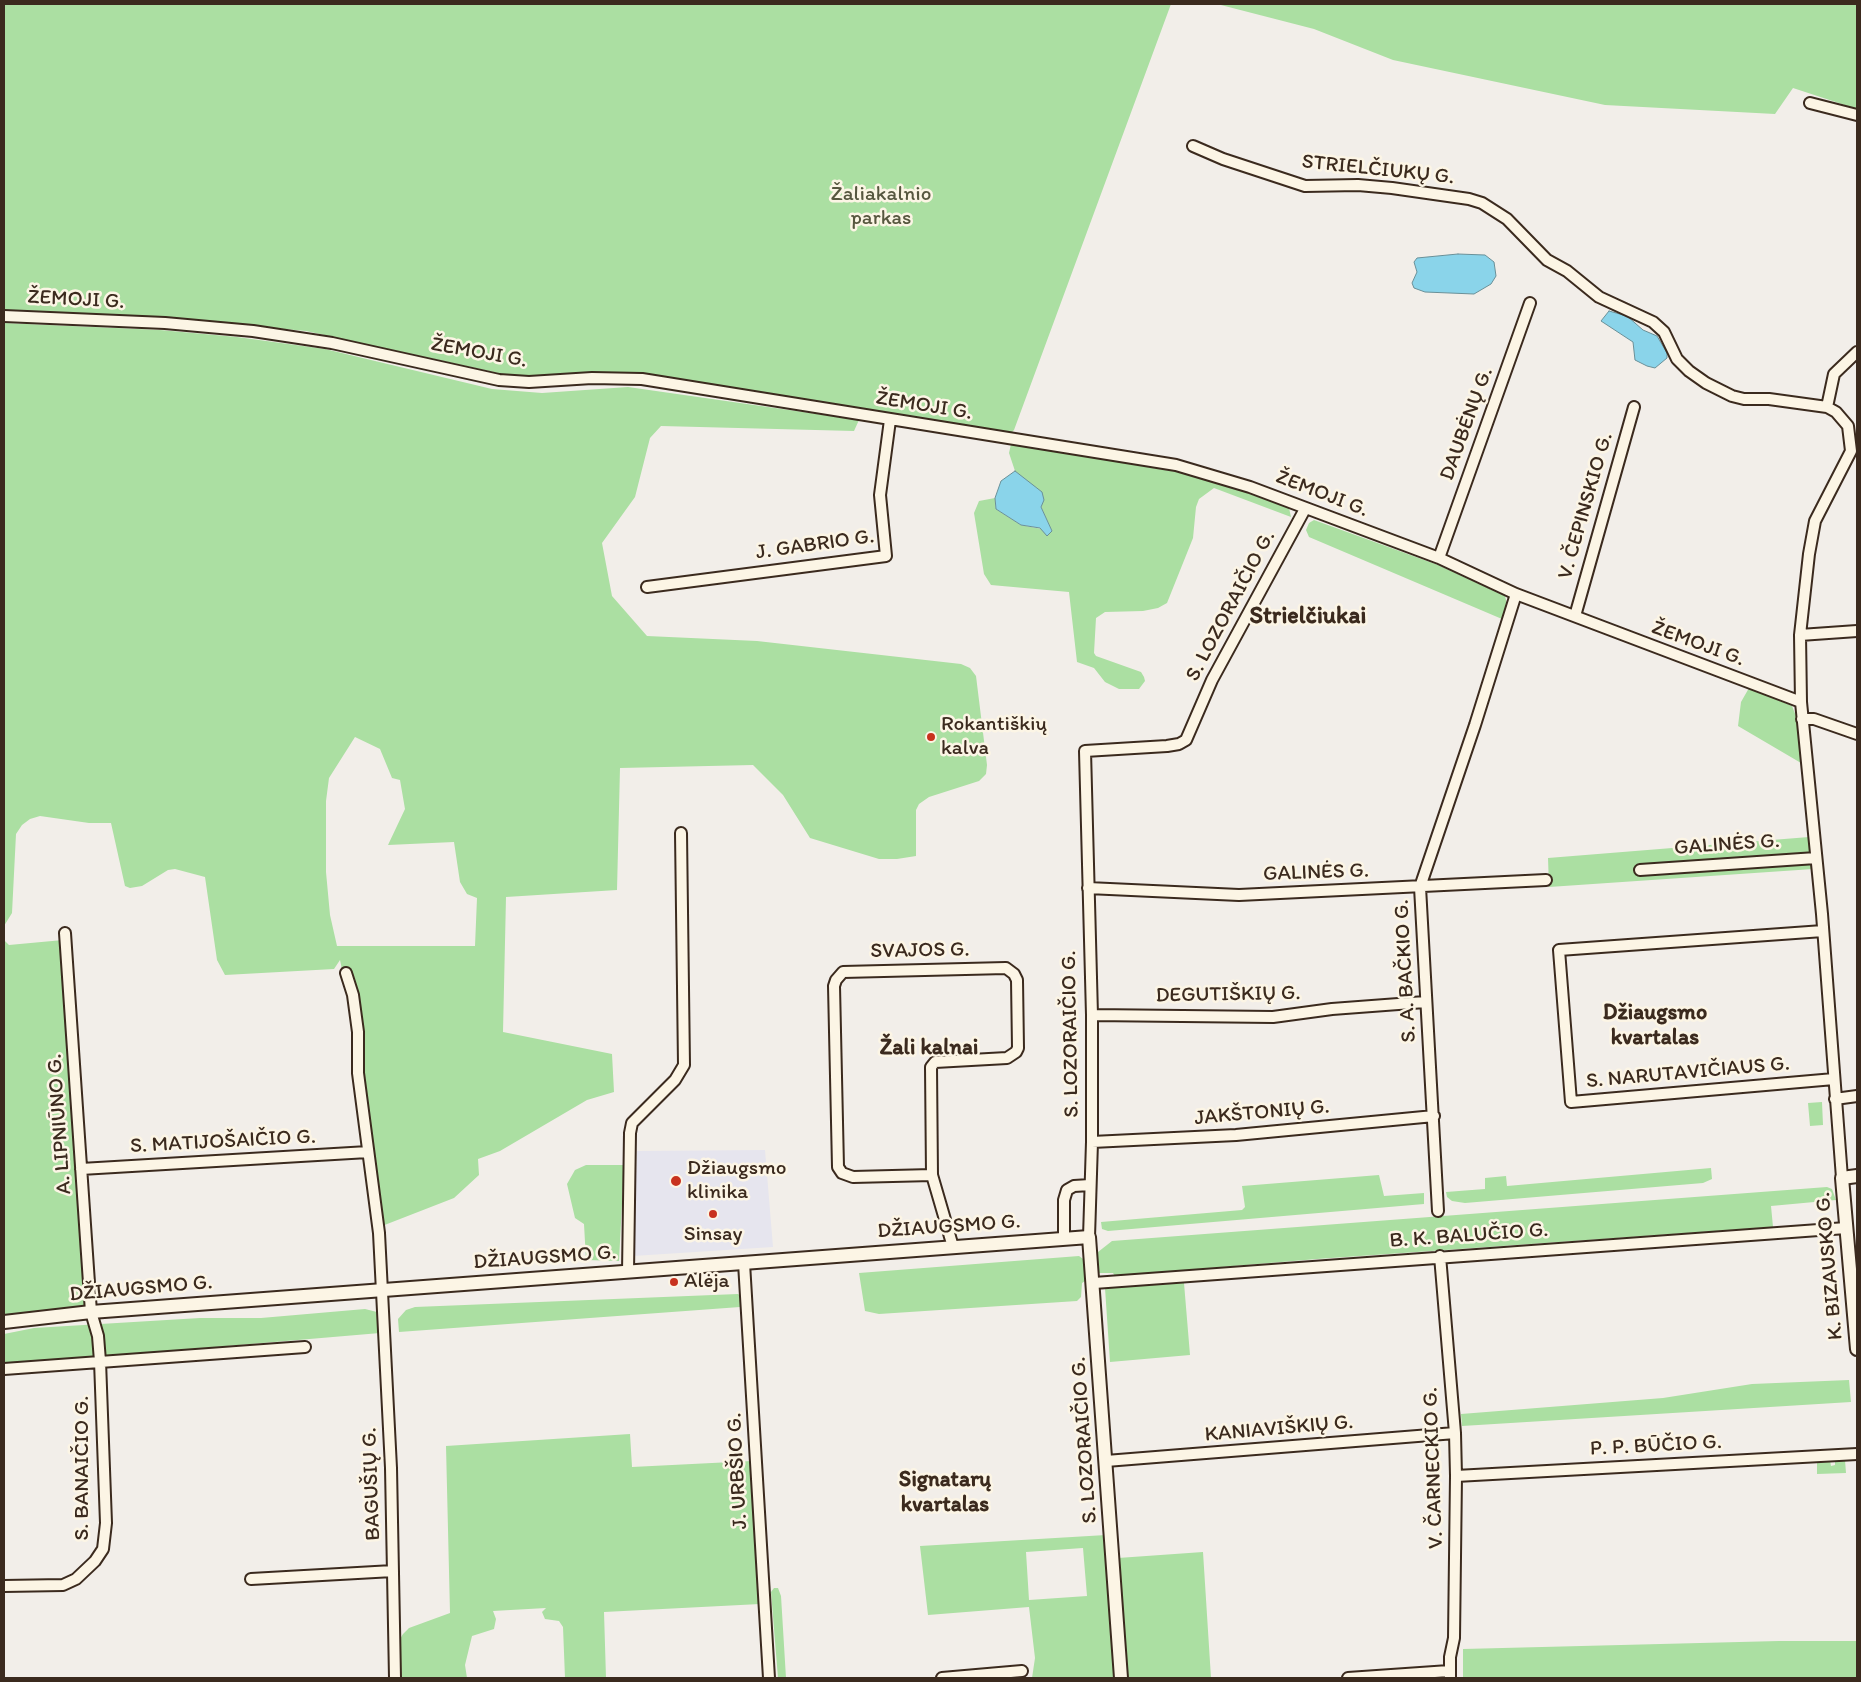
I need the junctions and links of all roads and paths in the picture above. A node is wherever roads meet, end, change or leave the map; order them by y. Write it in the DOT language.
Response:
graph roads {
  1 [pos="1810,103"];
  2 [pos="1857,115"];
  3 [pos="1193,146"];
  4 [pos="1530,303"];
  5 [pos="4,316"];
  6 [pos="1857,352"];
  7 [pos="1634,407"];
  8 [pos="1827,407"];
  9 [pos="890,420"];
  10 [pos="1305,509"];
  11 [pos="1439,558"];
  12 [pos="647,587"];
  13 [pos="1516,594"];
  14 [pos="1575,616"];
  15 [pos="1857,631"];
  16 [pos="1800,635"];
  17 [pos="1801,702"];
  18 [pos="1802,719"];
  19 [pos="1857,734"];
  20 [pos="680,833"];
  21 [pos="1816,858"];
  22 [pos="1640,870"];
  23 [pos="1546,880"];
  24 [pos="1420,887"];
  25 [pos="1088,888"];
  26 [pos="1823,932"];
  27 [pos="65,933"];
  28 [pos="346,973"];
  29 [pos="1425,1002"];
  30 [pos="1092,1016"];
  31 [pos="1834,1079"];
  32 [pos="1857,1096"];
  33 [pos="1835,1098"];
  34 [pos="1434,1116"];
  35 [pos="1092,1142"];
  36 [pos="368,1152"];
  37 [pos="81,1169"];
  38 [pos="932,1175"];
  39 [pos="1857,1176"];
  40 [pos="1842,1178"];
  41 [pos="1090,1185"];
  42 [pos="1438,1211"];
  43 [pos="1846,1228"];
  44 [pos="1089,1237"];
  45 [pos="1064,1238"];
  46 [pos="953,1247"];
  47 [pos="1440,1256"];
  48 [pos="744,1262"];
  49 [pos="628,1272"];
  50 [pos="1094,1283"];
  51 [pos="383,1290"];
  52 [pos="91,1312"];
  53 [pos="4,1322"];
  54 [pos="305,1347"];
  55 [pos="1857,1349"];
  56 [pos="100,1361"];
  57 [pos="4,1369"];
  58 [pos="1455,1433"];
  59 [pos="1857,1454"];
  60 [pos="1106,1461"];
  61 [pos="1456,1476"];
  62 [pos="393,1571"];
  63 [pos="251,1579"];
  64 [pos="4,1586"];
  65 [pos="1022,1670"];
  66 [pos="1449,1675"];
  67 [pos="395,1678"];
  68 [pos="769,1678"];
  69 [pos="942,1678"];
  70 [pos="1121,1678"];
  71 [pos="1348,1678"];
  1 -- 2 [label="street"];
  3 -- 8 [label="street, STRIELČIUKŲ G."];
  4 -- 11 [label="street, DAUBĖNŲ G."];
  5 -- 9 [label="street, ŽEMOJI G."];
  6 -- 8 [label="street"];
  7 -- 14 [label="street, V. ČEPINSKIO G."];
  8 -- 16 [label="street"];
  9 -- 10 [label="street, ŽEMOJI G."];
  9 -- 12 [label="street, J. GABRIO G."];
  10 -- 11 [label="street, ŽEMOJI G."];
  10 -- 25 [label="street, S. LOZORAIČIO G."];
  11 -- 13 [label="street, ŽEMOJI G."];
  13 -- 14 [label="street, ŽEMOJI G."];
  13 -- 24 [label="street, S. A. BAČKIO G."];
  14 -- 17 [label="street, ŽEMOJI G."];
  15 -- 16 [label="street"];
  16 -- 17 [label="street"];
  17 -- 18 [label="street"];
  18 -- 19 [label="street"];
  18 -- 21 [label="street"];
  20 -- 49 [label="street"];
  21 -- 22 [label="street, GALINĖS G."];
  21 -- 26 [label="street"];
  23 -- 24 [label="street, GALINĖS G."];
  24 -- 25 [label="street, GALINĖS G."];
  24 -- 29 [label="street, S. A. BAČKIO G."];
  25 -- 30 [label="street, S. LOZORAIČIO G."];
  26 -- 31 [label="street"];
  26 -- 31 [label="street, S. NARUTAVIČIAUS G."];
  27 -- 37 [label="street, A. LIPNIŪNO G."];
  28 -- 36 [label="street, BAGUŠIŲ G."];
  29 -- 30 [label="street, DEGUTIŠKIŲ G."];
  29 -- 34 [label="street, S. A. BAČKIO G."];
  30 -- 35 [label="street, S. LOZORAIČIO G."];
  31 -- 33 [label="street"];
  32 -- 33 [label="street"];
  33 -- 40 [label="street"];
  34 -- 35 [label="street, JAKŠTONIŲ G."];
  34 -- 42 [label="street, S. A. BAČKIO G."];
  35 -- 41 [label="street, S. LOZORAIČIO G."];
  36 -- 37 [label="street, S. MATIJOŠAIČIO G."];
  36 -- 51 [label="street, BAGUŠIŲ G."];
  37 -- 52 [label="street, A. LIPNIŪNO G."];
  38 -- 38 [label="street, SVAJOS G."];
  38 -- 46 [label="street, SVAJOS G."];
  39 -- 40 [label="street"];
  40 -- 43 [label="street, K. BIZAUSKO G."];
  41 -- 44 [label="street, S. LOZORAIČIO G."];
  41 -- 45 [label="street"];
  43 -- 47 [label="street, B. K. BALUČIO G."];
  43 -- 55 [label="street, K. BIZAUSKO G."];
  44 -- 45 [label="street, DŽIAUGSMO G."];
  44 -- 50 [label="street, S. LOZORAIČIO G."];
  45 -- 46 [label="street, DŽIAUGSMO G."];
  46 -- 48 [label="street, DŽIAUGSMO G."];
  47 -- 50 [label="street, B. K. BALUČIO G."];
  47 -- 58 [label="street, V. ČARNECKIO G."];
  48 -- 49 [label="street, DŽIAUGSMO G."];
  48 -- 68 [label="street, J. URBŠIO G."];
  49 -- 51 [label="street, DŽIAUGSMO G."];
  50 -- 60 [label="street, S. LOZORAIČIO G."];
  51 -- 52 [label="street, DŽIAUGSMO G."];
  51 -- 62 [label="street, BAGUŠIŲ G."];
  52 -- 53 [label="street, DŽIAUGSMO G."];
  52 -- 56 [label="street, S. BANAIČIO G."];
  54 -- 56 [label="street"];
  56 -- 57 [label="street"];
  56 -- 64 [label="street, S. BANAIČIO G."];
  58 -- 60 [label="street, KANIAVIŠKIŲ G."];
  58 -- 61 [label="street, V. ČARNECKIO G."];
  59 -- 61 [label="street, P. P. BŪČIO G."];
  60 -- 70 [label="street, S. LOZORAIČIO G."];
  61 -- 66 [label="street, V. ČARNECKIO G."];
  62 -- 63 [label="street"];
  62 -- 67 [label="street, BAGUŠIŲ G."];
  65 -- 69 [label="street"];
  66 -- 71 [label="street"];
}
